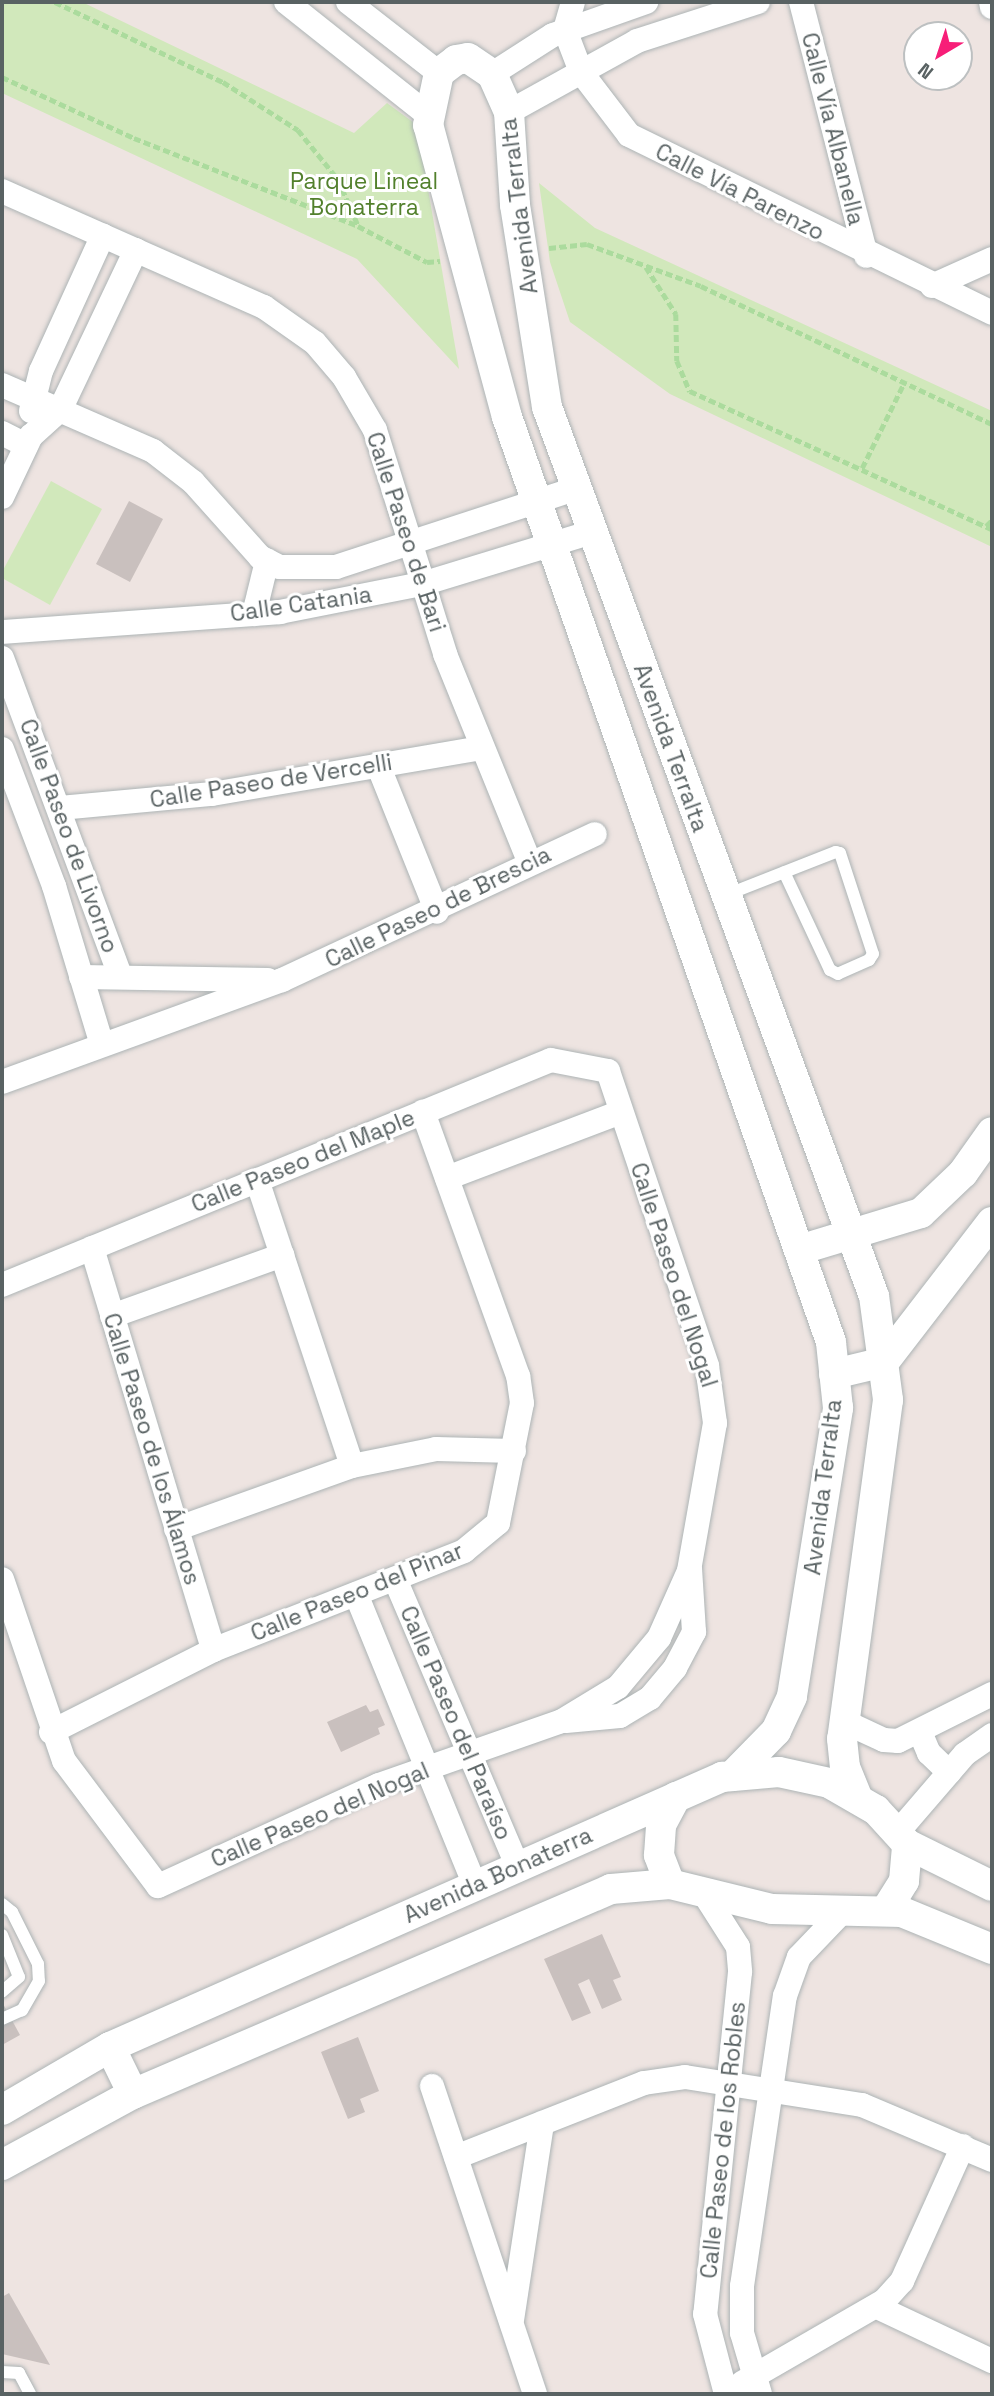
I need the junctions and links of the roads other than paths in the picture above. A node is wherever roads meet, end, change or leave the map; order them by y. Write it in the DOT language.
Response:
graph roads {
  1 [pos="286,2"];
  2 [pos="348,2"];
  3 [pos="573,2"];
  4 [pos="646,2"];
  5 [pos="758,2"];
  6 [pos="801,2"];
  7 [pos="991,2"];
  8 [pos="992,7"];
  9 [pos="378,10"];
  10 [pos="565,30"];
  11 [pos="358,56"];
  12 [pos="581,72"];
  13 [pos="439,73"];
  14 [pos="492,74"];
  15 [pos="509,112"];
  16 [pos="428,115"];
  17 [pos="2,191"];
  18 [pos="103,235"];
  19 [pos="136,250"];
  20 [pos="866,256"];
  21 [pos="992,259"];
  22 [pos="932,286"];
  23 [pos="992,313"];
  24 [pos="2,385"];
  25 [pos="31,396"];
  26 [pos="60,410"];
  27 [pos="2,433"];
  28 [pos="29,440"];
  29 [pos="577,488"];
  30 [pos="2,497"];
  31 [pos="537,501"];
  32 [pos="592,533"];
  33 [pos="409,543"];
  34 [pos="552,544"];
  35 [pos="267,561"];
  36 [pos="422,584"];
  37 [pos="254,614"];
  38 [pos="2,632"];
  39 [pos="2,658"];
  40 [pos="482,748"];
  41 [pos="2,749"];
  42 [pos="378,765"];
  43 [pos="61,808"];
  44 [pos="595,834"];
  45 [pos="529,861"];
  46 [pos="784,872"];
  47 [pos="725,895"];
  48 [pos="438,912"];
  49 [pos="120,975"];
  50 [pos="81,977"];
  51 [pos="282,980"];
  52 [pos="101,1042"];
  53 [pos="608,1071"];
  54 [pos="2,1082"];
  55 [pos="423,1112"];
  56 [pos="621,1112"];
  57 [pos="992,1132"];
  58 [pos="447,1178"];
  59 [pos="257,1180"];
  60 [pos="992,1222"];
  61 [pos="850,1238"];
  62 [pos="92,1248"];
  63 [pos="799,1250"];
  64 [pos="282,1255"];
  65 [pos="2,1284"];
  66 [pos="112,1316"];
  67 [pos="884,1362"];
  68 [pos="834,1374"];
  69 [pos="514,1451"];
  70 [pos="352,1466"];
  71 [pos="176,1529"];
  72 [pos="395,1578"];
  73 [pos="2,1579"];
  74 [pos="356,1594"];
  75 [pos="212,1650"];
  76 [pos="992,1694"];
  77 [pos="845,1722"];
  78 [pos="51,1732"];
  79 [pos="920,1732"];
  80 [pos="992,1735"];
  81 [pos="469,1754"];
  82 [pos="428,1768"];
  83 [pos="949,1772"];
  84 [pos="732,1776"];
  85 [pos="857,1796"];
  86 [pos="677,1797"];
  87 [pos="902,1838"];
  88 [pos="518,1867"];
  89 [pos="670,1884"];
  90 [pos="475,1885"];
  91 [pos="992,1886"];
  92 [pos="703,1892"];
  93 [pos="2,1904"];
  94 [pos="886,1910"];
  95 [pos="842,1912"];
  96 [pos="2,1935"];
  97 [pos="992,1949"];
  98 [pos="2,1992"];
  99 [pos="2,2019"];
  100 [pos="110,2047"];
  101 [pos="729,2083"];
  102 [pos="432,2086"];
  103 [pos="771,2089"];
  104 [pos="133,2094"];
  105 [pos="2,2110"];
  106 [pos="542,2123"];
  107 [pos="963,2146"];
  108 [pos="456,2157"];
  109 [pos="992,2160"];
  110 [pos="2,2165"];
  111 [pos="877,2307"];
  112 [pos="512,2324"];
  113 [pos="992,2361"];
  114 [pos="2,2372"];
  115 [pos="757,2385"];
  116 [pos="722,2393"];
  117 [pos="30,2394"];
  118 [pos="535,2394"];
  1 -- 11 [label="street"];
  2 -- 9 [label="street"];
  3 -- 10 [label="street"];
  4 -- 10 [label="street"];
  5 -- 12 [label="street"];
  6 -- 20 [label="street, Calle Vía Albanella"];
  7 -- 8 [label="street"];
  9 -- 11 [label="street"];
  9 -- 13 [label="street"];
  10 -- 12 [label="street, Calle Vía Parenzo"];
  10 -- 14 [label="street"];
  11 -- 16 [label="street"];
  12 -- 15 [label="street"];
  12 -- 20 [label="street, Calle Vía Parenzo"];
  13 -- 14 [label="street"];
  13 -- 16 [label="street, Avenida Terralta"];
  14 -- 15 [label="street, Avenida Terralta"];
  15 -- 29 [label="street, Avenida Terralta"];
  16 -- 31 [label="street, Avenida Terralta"];
  17 -- 18 [label="street, Calle Paseo de Bari"];
  18 -- 19 [label="street, Calle Paseo de Bari"];
  18 -- 25 [label="street"];
  19 -- 26 [label="street"];
  19 -- 33 [label="street, Calle Paseo de Bari"];
  20 -- 22 [label="street, Calle Vía Parenzo"];
  21 -- 22 [label="street"];
  22 -- 23 [label="street, Calle Vía Parenzo"];
  24 -- 25 [label="street"];
  25 -- 26 [label="street"];
  25 -- 28 [label="street"];
  26 -- 28 [label="street"];
  26 -- 35 [label="street"];
  27 -- 28 [label="street"];
  28 -- 30 [label="street"];
  29 -- 31 [label="street"];
  29 -- 32 [label="street, Avenida Terralta"];
  31 -- 33 [label="street"];
  31 -- 34 [label="street, Avenida Terralta"];
  32 -- 34 [label="street, Calle Catania"];
  32 -- 47 [label="street, Avenida Terralta"];
  33 -- 35 [label="street"];
  33 -- 36 [label="street, Calle Paseo de Bari"];
  34 -- 36 [label="street, Calle Catania"];
  34 -- 63 [label="street, Avenida Terralta"];
  35 -- 37 [label="street"];
  36 -- 37 [label="street, Calle Catania"];
  36 -- 40 [label="street, Calle Paseo de Bari"];
  37 -- 38 [label="street, Calle Catania"];
  39 -- 43 [label="street, Calle Paseo de Livorno"];
  40 -- 42 [label="street, Calle Paseo de Vercelli"];
  40 -- 45 [label="street, Calle Paseo de Bari"];
  41 -- 50 [label="street, Calle Paseo de Livorno"];
  42 -- 43 [label="street, Calle Paseo de Vercelli"];
  42 -- 48 [label="street"];
  43 -- 49 [label="street, Calle Paseo de Livorno"];
  44 -- 45 [label="street, Calle Paseo de Brescia"];
  45 -- 48 [label="street, Calle Paseo de Brescia"];
  46 -- 46 [label="lane"];
  46 -- 47 [label="lane"];
  47 -- 61 [label="street, Avenida Terralta"];
  48 -- 51 [label="street, Calle Paseo de Brescia"];
  49 -- 50 [label="street, Calle Paseo de Brescia"];
  49 -- 51 [label="street, Calle Paseo de Brescia"];
  50 -- 52 [label="street, Calle Paseo de Livorno"];
  51 -- 52 [label="street, Calle Paseo de Brescia"];
  52 -- 54 [label="street, Calle Paseo de Brescia"];
  53 -- 55 [label="street, Calle Paseo del Maple"];
  53 -- 56 [label="street, Calle Paseo del Nogal"];
  55 -- 58 [label="street, Calle Paseo del Pinar"];
  55 -- 59 [label="street, Calle Paseo del Maple"];
  56 -- 58 [label="street"];
  56 -- 81 [label="street, Calle Paseo del Nogal"];
  57 -- 61 [label="street"];
  58 -- 69 [label="street, Calle Paseo del Pinar"];
  59 -- 62 [label="street, Calle Paseo del Maple"];
  59 -- 64 [label="street"];
  60 -- 67 [label="street"];
  61 -- 63 [label="street"];
  61 -- 67 [label="street, Avenida Terralta"];
  62 -- 65 [label="street, Calle Paseo del Maple"];
  62 -- 66 [label="street, Calle Paseo de los Álamos"];
  63 -- 68 [label="street, Avenida Terralta"];
  64 -- 66 [label="street"];
  64 -- 70 [label="street"];
  66 -- 71 [label="street, Calle Paseo de los Álamos"];
  67 -- 68 [label="street"];
  67 -- 77 [label="street, Avenida Terralta"];
  68 -- 84 [label="street, Avenida Terralta"];
  69 -- 70 [label="street"];
  69 -- 72 [label="street, Calle Paseo del Pinar"];
  70 -- 71 [label="street"];
  71 -- 75 [label="street, Calle Paseo de los Álamos"];
  72 -- 74 [label="street, Calle Paseo del Pinar"];
  72 -- 81 [label="street, Calle Paseo del Paraíso"];
  73 -- 78 [label="street"];
  74 -- 75 [label="street, Calle Paseo del Pinar"];
  74 -- 82 [label="street, Calle Paseo del Paraíso"];
  75 -- 78 [label="street, Calle Paseo del Pinar"];
  76 -- 79 [label="street"];
  77 -- 79 [label="street"];
  77 -- 85 [label="street, Avenida Terralta"];
  78 -- 82 [label="street, Calle Paseo del Nogal"];
  79 -- 83 [label="street"];
  80 -- 83 [label="street"];
  81 -- 82 [label="street, Calle Paseo del Nogal"];
  81 -- 88 [label="street, Calle Paseo del Paraíso"];
  82 -- 90 [label="street, Calle Paseo del Paraíso"];
  83 -- 87 [label="street"];
  84 -- 85 [label="street, Avenida Bonaterra"];
  84 -- 86 [label="street, Avenida Bonaterra"];
  85 -- 87 [label="street, Avenida Bonaterra"];
  86 -- 88 [label="street, Avenida Bonaterra"];
  86 -- 89 [label="street"];
  87 -- 91 [label="street, Avenida Bonaterra"];
  87 -- 94 [label="street"];
  88 -- 90 [label="street, Avenida Bonaterra"];
  89 -- 92 [label="street"];
  89 -- 104 [label="street"];
  90 -- 100 [label="street, Avenida Bonaterra"];
  92 -- 95 [label="street"];
  92 -- 101 [label="street, Calle Paseo de los Robles"];
  93 -- 99 [label="lane"];
  94 -- 95 [label="street"];
  94 -- 97 [label="street"];
  95 -- 103 [label="street, Calle Paseo de los Robles"];
  96 -- 98 [label="lane"];
  100 -- 104 [label="street"];
  100 -- 105 [label="street, Avenida Bonaterra"];
  101 -- 103 [label="street"];
  101 -- 106 [label="street"];
  101 -- 116 [label="street, Calle Paseo de los Robles"];
  102 -- 108 [label="street"];
  103 -- 107 [label="street"];
  103 -- 115 [label="street, Calle Paseo de los Robles"];
  104 -- 110 [label="street"];
  106 -- 108 [label="street"];
  106 -- 112 [label="street"];
  107 -- 109 [label="street"];
  107 -- 111 [label="street"];
  108 -- 112 [label="street"];
  111 -- 113 [label="street"];
  111 -- 115 [label="street"];
  112 -- 118 [label="street"];
  114 -- 117 [label="lane"];
  115 -- 116 [label="street"];
}
